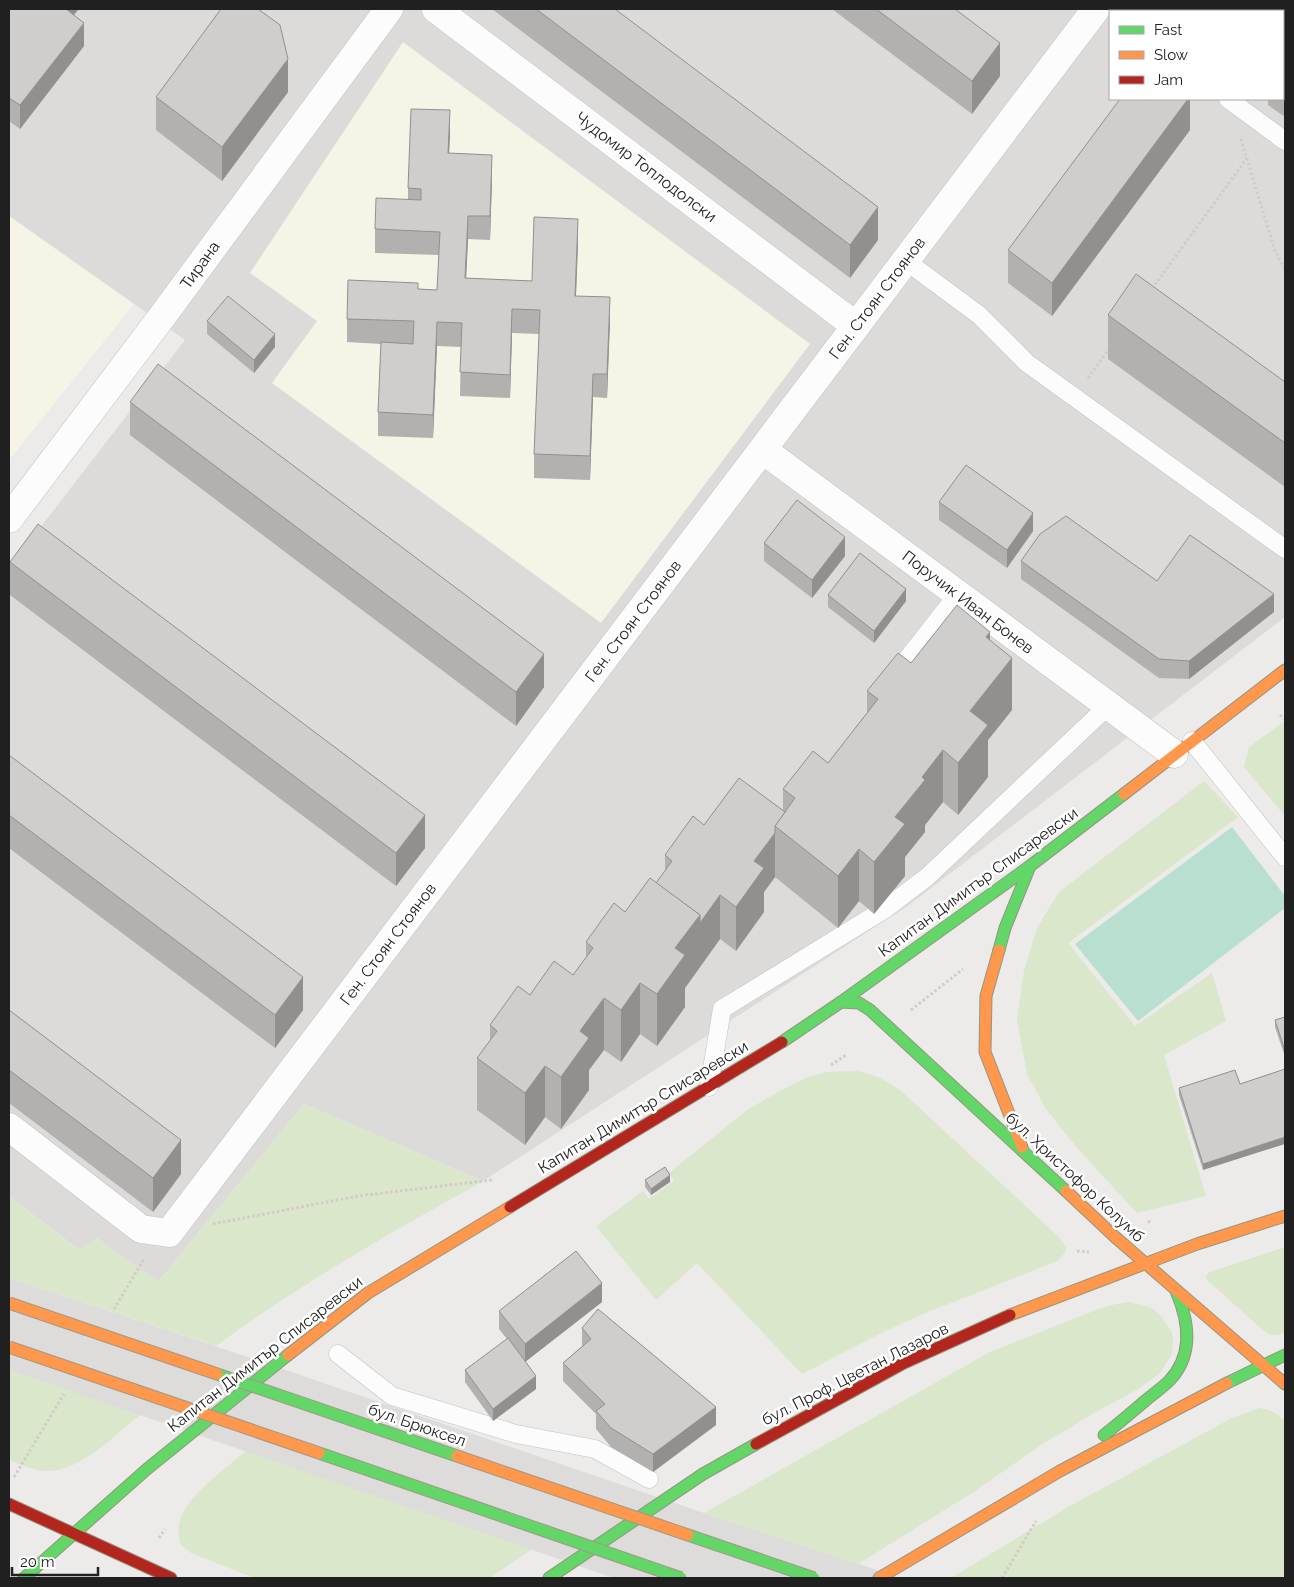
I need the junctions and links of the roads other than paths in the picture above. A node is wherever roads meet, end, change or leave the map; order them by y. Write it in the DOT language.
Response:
graph roads {
  1 [pos="389,9"];
  2 [pos="436,9"];
  3 [pos="1096,9"];
  4 [pos="1230,100"];
  5 [pos="1285,141"];
  6 [pos="906,261"];
  7 [pos="856,326"];
  8 [pos="763,450"];
  9 [pos="9,519"];
  10 [pos="1285,549"];
  11 [pos="958,594"];
  12 [pos="907,659"];
  13 [pos="1285,670"];
  14 [pos="1108,706"];
  15 [pos="1183,748"];
  16 [pos="1285,857"];
  17 [pos="1030,866"];
  18 [pos="841,1002"];
  19 [pos="709,1087"];
  20 [pos="9,1127"];
  21 [pos="1025,1153"];
  22 [pos="1285,1216"];
  23 [pos="1145,1264"];
  24 [pos="1175,1289"];
  25 [pos="9,1302"];
  26 [pos="9,1347"];
  27 [pos="338,1354"];
  28 [pos="1285,1355"];
  29 [pos="1263,1366"];
  30 [pos="1285,1384"];
  31 [pos="1060,1471"];
  32 [pos="649,1479"];
  33 [pos="9,1504"];
  34 [pos="73,1534"];
  35 [pos="571,1563"];
  36 [pos="24,1578"];
  37 [pos="171,1578"];
  38 [pos="549,1578"];
  39 [pos="560,1578"];
  40 [pos="681,1578"];
  41 [pos="814,1578"];
  42 [pos="879,1578"];
  1 -- 9 [label="street, Тирана"];
  2 -- 7 [label="street, Чудомир Топлодолски"];
  3 -- 6 [label="street, Ген. Стоян Стоянов"];
  4 -- 5 [label="lane"];
  6 -- 7 [label="street, Ген. Стоян Стоянов"];
  6 -- 10 [label="lane"];
  7 -- 8 [label="street, Ген. Стоян Стоянов"];
  8 -- 11 [label="street, Поручик Иван Бонев"];
  8 -- 20 [label="street, Ген. Стоян Стоянов"];
  11 -- 12 [label="lane"];
  11 -- 14 [label="street, Поручик Иван Бонев"];
  13 -- 15 [label="main road, Капитан Димитър Списаревски"];
  14 -- 15 [label="street, Поручик Иван Бонев"];
  14 -- 19 [label="lane"];
  15 -- 16 [label="lane"];
  15 -- 17 [label="main road, Капитан Димитър Списаревски"];
  17 -- 18 [label="main road, Капитан Димитър Списаревски"];
  17 -- 21 [label="main road"];
  18 -- 19 [label="main road, Капитан Димитър Списаревски"];
  18 -- 21 [label="main road, бул. Христофор Колумб"];
  19 -- 34 [label="main road, Капитан Димитър Списаревски"];
  21 -- 23 [label="main road, бул. Христофор Колумб"];
  22 -- 23 [label="main road, бул. Проф. Цветан Лазаров"];
  23 -- 24 [label="main road, бул. Христофор Колумб"];
  23 -- 35 [label="main road, бул. Проф. Цветан Лазаров"];
  24 -- 29 [label="main road, бул. Христофор Колумб"];
  24 -- 31 [label="main road"];
  25 -- 41 [label="main road, бул. Брюксел, bridge"];
  26 -- 40 [label="main road, bridge"];
  27 -- 32 [label="lane"];
  28 -- 29 [label="main road"];
  29 -- 30 [label="main road, бул. Христофор Колумб"];
  29 -- 31 [label="main road"];
  31 -- 42 [label="main road"];
  33 -- 34 [label="main road"];
  34 -- 36 [label="main road, Капитан Димитър Списаревски"];
  34 -- 37 [label="main road"];
  35 -- 38 [label="main road, бул. Проф. Цветан Лазаров"];
  35 -- 39 [label="main road"];
}
